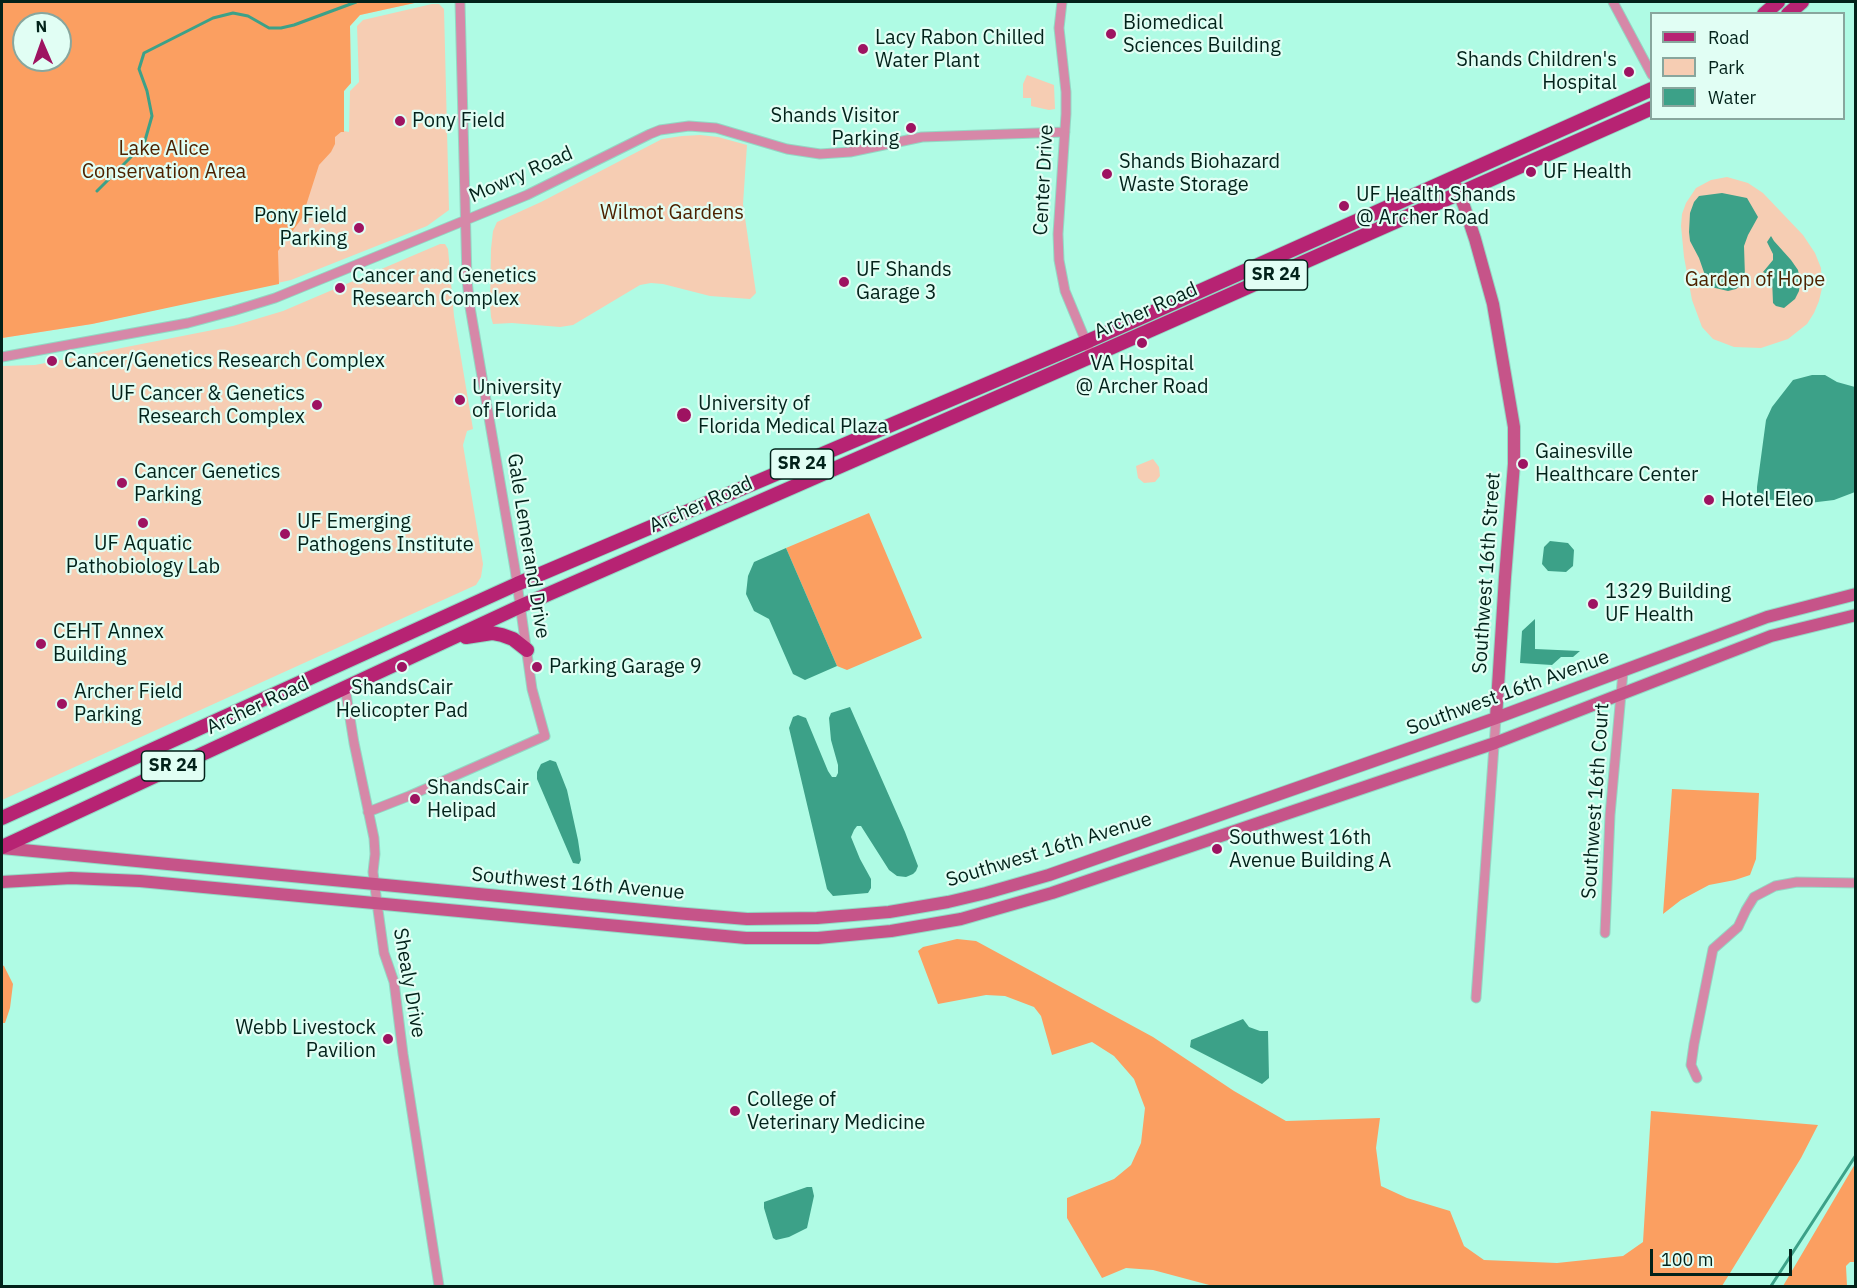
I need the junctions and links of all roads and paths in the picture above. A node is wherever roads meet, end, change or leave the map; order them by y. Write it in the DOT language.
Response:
graph roads {
  1 [pos="460,2"];
  2 [pos="1062,2"];
  3 [pos="1613,2"];
  4 [pos="1778,2"];
  5 [pos="1802,2"];
  6 [pos="1766,12"];
  7 [pos="1790,12"];
  8 [pos="1650,71"];
  9 [pos="1650,90"];
  10 [pos="1650,109"];
  11 [pos="1065,132"];
  12 [pos="1453,179"];
  13 [pos="1459,194"];
  14 [pos="466,219"];
  15 [pos="1086,342"];
  16 [pos="1092,356"];
  17 [pos="2,357"];
  18 [pos="517,584"];
  19 [pos="1856,594"];
  20 [pos="521,606"];
  21 [pos="1856,615"];
  22 [pos="438,644"];
  23 [pos="527,650"];
  24 [pos="1623,672"];
  25 [pos="345,687"];
  26 [pos="1621,693"];
  27 [pos="1496,718"];
  28 [pos="1495,743"];
  29 [pos="368,812"];
  30 [pos="2,818"];
  31 [pos="2,847"];
  32 [pos="2,882"];
  33 [pos="1856,883"];
  34 [pos="375,884"];
  35 [pos="376,903"];
  36 [pos="1605,933"];
  37 [pos="1476,998"];
  38 [pos="1697,1078"];
  39 [pos="439,1287"];
  1 -- 14 [label="street, Gale Lemerand Drive"];
  2 -- 11 [label="street, Center Drive"];
  3 -- 8 [label="street"];
  4 -- 6 [label="main road"];
  5 -- 7 [label="main road"];
  9 -- 12 [label="main road, Archer Road / SR 24"];
  10 -- 13 [label="main road, Archer Road / SR 24"];
  11 -- 14 [label="street, Mowry Road"];
  11 -- 15 [label="street, Center Drive"];
  12 -- 13 [label="main road, Southwest 16th Street"];
  12 -- 15 [label="main road, Archer Road / SR 24"];
  13 -- 16 [label="main road, Archer Road / SR 24"];
  13 -- 27 [label="main road, Southwest 16th Street"];
  14 -- 17 [label="street, Mowry Road"];
  14 -- 18 [label="street, Gale Lemerand Drive"];
  15 -- 16 [label="street, Center Drive"];
  15 -- 18 [label="main road, Archer Road / SR 24"];
  16 -- 20 [label="main road, Archer Road / SR 24"];
  18 -- 20 [label="street, Gale Lemerand Drive"];
  18 -- 30 [label="main road, Archer Road / SR 24"];
  19 -- 24 [label="main road, Southwest 16th Avenue"];
  20 -- 22 [label="main road, Archer Road / SR 24"];
  20 -- 23 [label="street, Gale Lemerand Drive"];
  21 -- 26 [label="main road, Southwest 16th Avenue"];
  22 -- 23 [label="main road"];
  22 -- 25 [label="main road, Archer Road / SR 24"];
  23 -- 29 [label="street, Gale Lemerand Drive"];
  24 -- 26 [label="street, Southwest 16th Court"];
  24 -- 27 [label="main road, Southwest 16th Avenue"];
  25 -- 29 [label="street, Shealy Drive"];
  25 -- 31 [label="main road, Archer Road / SR 24"];
  26 -- 28 [label="main road, Southwest 16th Avenue"];
  26 -- 36 [label="street, Southwest 16th Court"];
  27 -- 28 [label="street, Southwest 16th Street"];
  27 -- 34 [label="main road, Southwest 16th Avenue"];
  28 -- 35 [label="main road, Southwest 16th Avenue"];
  28 -- 37 [label="street, Southwest 16th Street"];
  29 -- 34 [label="street, Shealy Drive"];
  31 -- 34 [label="main road, Southwest 16th Avenue"];
  32 -- 35 [label="main road, Southwest 16th Avenue"];
  33 -- 38 [label="street"];
  34 -- 35 [label="street, Shealy Drive"];
  35 -- 39 [label="street, Shealy Drive"];
}
